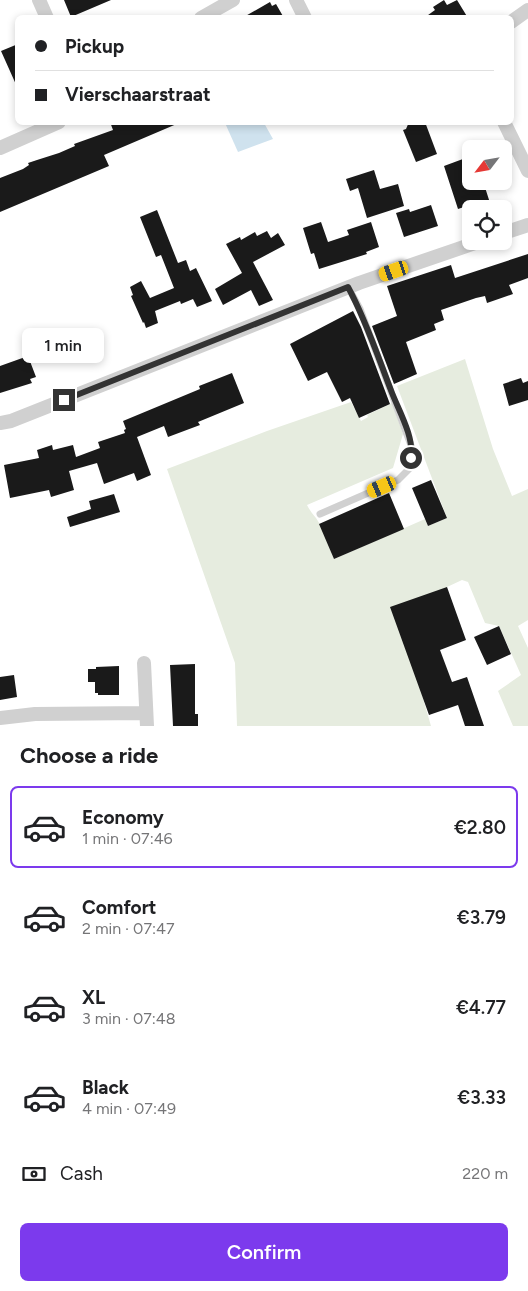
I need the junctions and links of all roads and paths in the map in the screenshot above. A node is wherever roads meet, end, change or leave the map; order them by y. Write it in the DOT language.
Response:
graph roads {
  1 [pos="39,0"];
  2 [pos="233,0"];
  3 [pos="296,0"];
  4 [pos="528,10"];
  5 [pos="46,15"];
  6 [pos="206,15"];
  7 [pos="304,15"];
  8 [pos="514,20"];
  9 [pos="52,125"];
  10 [pos="505,125"];
  11 [pos="0,148"];
  12 [pos="528,171"];
  13 [pos="528,225"];
  14 [pos="512,231"];
  15 [pos="462,248"];
  16 [pos="348,287"];
  17 [pos="0,423"];
  18 [pos="320,514"];
  19 [pos="144,663"];
  20 [pos="0,718"];
  21 [pos="146,719"];
  1 -- 5 [label="street"];
  2 -- 6 [label="street"];
  3 -- 7 [label="street"];
  4 -- 8 [label="street"];
  9 -- 11 [label="street"];
  10 -- 12 [label="street"];
  13 -- 14 [label="street"];
  15 -- 16 [label="street"];
  16 -- 17 [label="street"];
  16 -- 18 [label="lane"];
  19 -- 21 [label="street"];
  20 -- 21 [label="street"];
}
